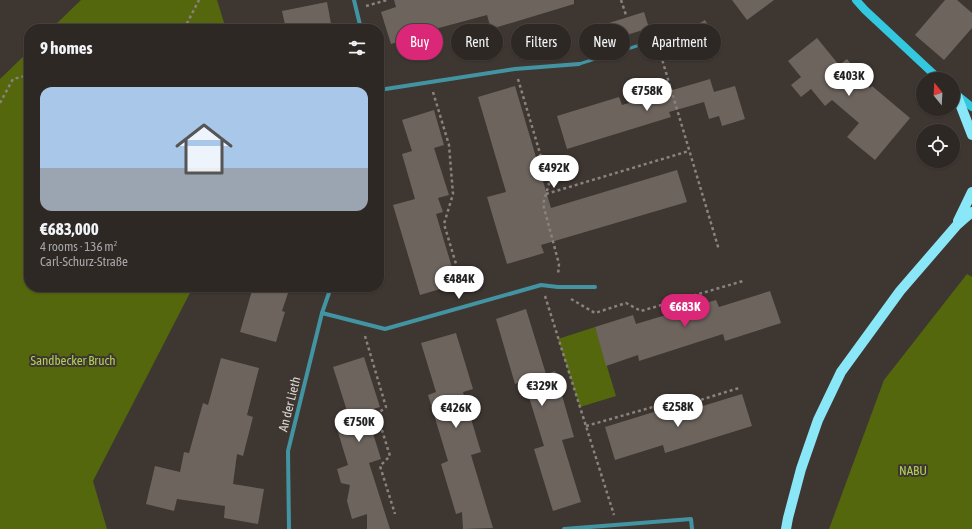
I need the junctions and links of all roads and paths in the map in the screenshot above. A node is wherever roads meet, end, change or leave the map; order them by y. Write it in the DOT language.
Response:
graph roads {
  1 [pos="199,0"];
  2 [pos="354,0"];
  3 [pos="387,0"];
  4 [pos="621,0"];
  5 [pos="856,0"];
  6 [pos="356,9"];
  7 [pos="626,15"];
  8 [pos="187,24"];
  9 [pos="360,24"];
  10 [pos="638,46"];
  11 [pos="662,60"];
  12 [pos="580,64"];
  13 [pos="515,69"];
  14 [pos="931,72"];
  15 [pos="24,76"];
  16 [pos="430,82"];
  17 [pos="384,89"];
  18 [pos="960,98"];
  19 [pos="0,103"];
  20 [pos="960,106"];
  21 [pos="972,107"];
  22 [pos="972,135"];
  23 [pos="689,151"];
  24 [pos="972,192"];
  25 [pos="546,195"];
  26 [pos="972,212"];
  27 [pos="957,224"];
  28 [pos="719,250"];
  29 [pos="743,281"];
  30 [pos="541,285"];
  31 [pos="558,287"];
  32 [pos="595,287"];
  33 [pos="329,292"];
  34 [pos="468,305"];
  35 [pos="322,313"];
  36 [pos="361,323"];
  37 [pos="740,388"];
  38 [pos="586,426"];
  39 [pos="395,514"];
  40 [pos="617,525"];
  41 [pos="289,529"];
  42 [pos="564,529"];
  43 [pos="692,529"];
  44 [pos="786,529"];
  1 -- 8 [label="path"];
  2 -- 6 [label="street"];
  3 -- 6 [label="path"];
  4 -- 7 [label="path"];
  5 -- 14 [label="street"];
  6 -- 9 [label="street"];
  10 -- 12 [label="lane"];
  11 -- 23 [label="path"];
  12 -- 13 [label="street"];
  13 -- 16 [label="street"];
  13 -- 25 [label="path"];
  15 -- 19 [label="path"];
  16 -- 17 [label="street"];
  16 -- 34 [label="path"];
  18 -- 21 [label="street"];
  20 -- 22 [label="main road"];
  23 -- 25 [label="path"];
  23 -- 28 [label="path"];
  24 -- 27 [label="main road"];
  25 -- 31 [label="path"];
  26 -- 27 [label="main road"];
  27 -- 44 [label="main road"];
  29 -- 31 [label="path"];
  30 -- 31 [label="street"];
  30 -- 34 [label="street"];
  30 -- 38 [label="path"];
  31 -- 32 [label="street"];
  33 -- 35 [label="street, An der Lieth"];
  34 -- 36 [label="street"];
  35 -- 36 [label="street"];
  35 -- 41 [label="street, An der Lieth"];
  36 -- 39 [label="path"];
  37 -- 38 [label="path"];
  38 -- 40 [label="path"];
  40 -- 42 [label="street"];
  40 -- 43 [label="street"];
}
